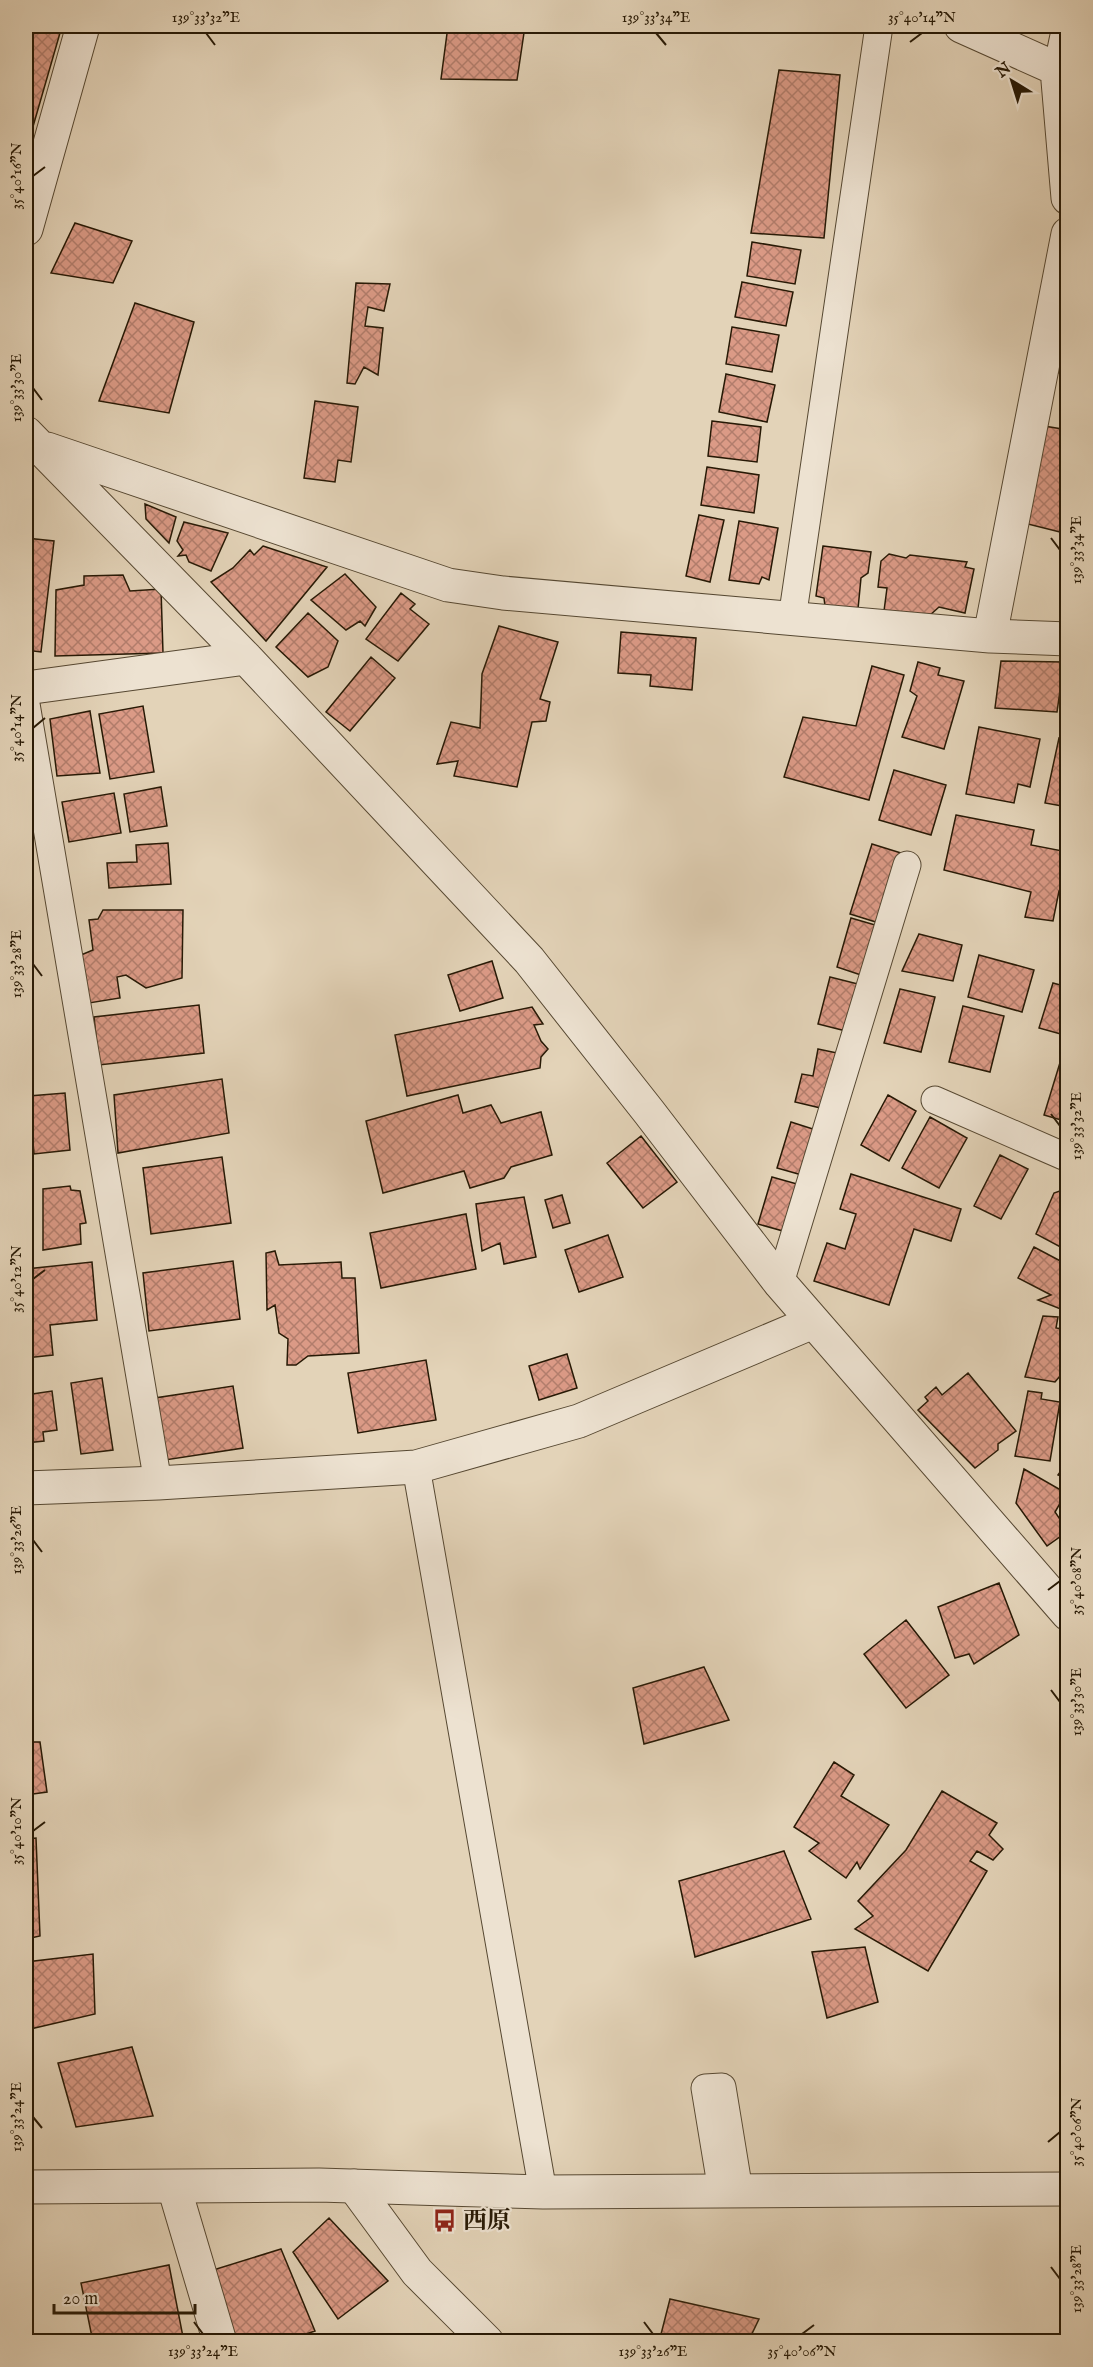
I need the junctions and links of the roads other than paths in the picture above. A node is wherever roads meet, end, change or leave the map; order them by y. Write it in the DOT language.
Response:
graph roads {
  1 [pos="83,26"];
  2 [pos="879,26"];
  3 [pos="961,26"];
  4 [pos="1066,26"];
  5 [pos="1057,69"];
  6 [pos="1068,198"];
  7 [pos="26,229"];
  8 [pos="1068,234"];
  9 [pos="34,440"];
  10 [pos="792,619"];
  11 [pos="990,636"];
  12 [pos="1068,639"];
  13 [pos="246,658"];
  14 [pos="26,688"];
  15 [pos="26,704"];
  16 [pos="907,865"];
  17 [pos="935,1100"];
  18 [pos="1068,1158"];
  19 [pos="780,1283"];
  20 [pos="813,1322"];
  21 [pos="416,1467"];
  22 [pos="158,1483"];
  23 [pos="26,1488"];
  24 [pos="1068,1614"];
  25 [pos="354,2186"];
  26 [pos="26,2187"];
  27 [pos="174,2187"];
  28 [pos="1068,2189"];
  29 [pos="543,2192"];
  30 [pos="484,2341"];
  31 [pos="220,2342"];
  1 -- 7 [label="street"];
  2 -- 10 [label="lane"];
  3 -- 5 [label="street"];
  4 -- 5 [label="lane"];
  5 -- 6 [label="street"];
  8 -- 11 [label="street"];
  9 -- 10 [label="street"];
  9 -- 13 [label="street"];
  10 -- 11 [label="street"];
  11 -- 12 [label="street"];
  13 -- 14 [label="street"];
  13 -- 19 [label="street"];
  15 -- 22 [label="lane"];
  16 -- 19 [label="lane"];
  17 -- 18 [label="lane"];
  19 -- 20 [label="street"];
  20 -- 21 [label="street"];
  20 -- 24 [label="street"];
  21 -- 22 [label="street"];
  21 -- 29 [label="lane"];
  22 -- 23 [label="street"];
  25 -- 27 [label="street"];
  25 -- 29 [label="street"];
  25 -- 30 [label="street"];
  26 -- 27 [label="street"];
  27 -- 31 [label="street"];
  28 -- 29 [label="street"];
}
